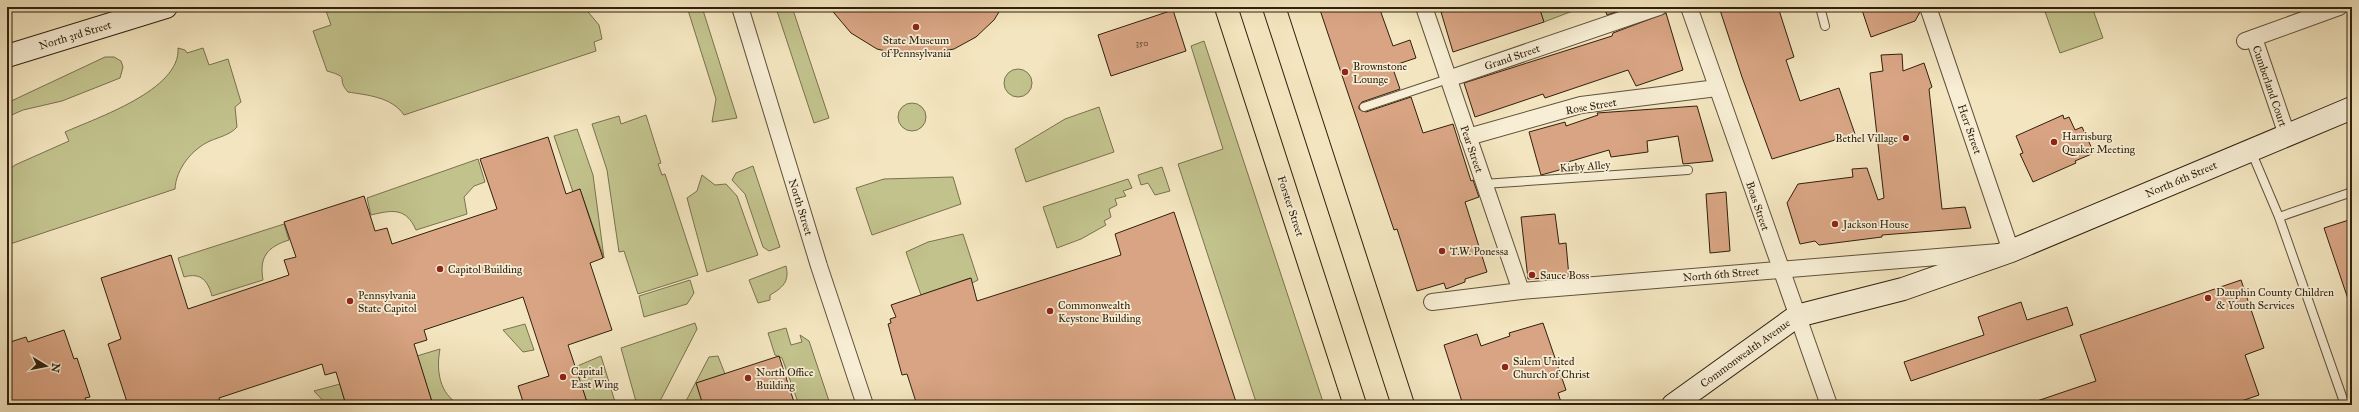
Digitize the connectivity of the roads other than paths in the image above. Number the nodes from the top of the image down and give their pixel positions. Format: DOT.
graph roads {
  1 [pos="166,7"];
  2 [pos="740,7"];
  3 [pos="1226,7"];
  4 [pos="1274,7"];
  5 [pos="1424,7"];
  6 [pos="1659,7"];
  7 [pos="1689,7"];
  8 [pos="1820,7"];
  9 [pos="1928,7"];
  10 [pos="2339,7"];
  11 [pos="1826,26"];
  12 [pos="7,56"];
  13 [pos="1448,79"];
  14 [pos="1717,88"];
  15 [pos="1364,107"];
  16 [pos="2352,108"];
  17 [pos="2287,135"];
  18 [pos="1468,137"];
  19 [pos="2251,150"];
  20 [pos="1688,170"];
  21 [pos="1484,184"];
  22 [pos="2352,192"];
  23 [pos="2279,217"];
  24 [pos="2011,250"];
  25 [pos="1780,269"];
  26 [pos="1521,291"];
  27 [pos="1432,302"];
  28 [pos="1797,316"];
  29 [pos="866,405"];
  30 [pos="1356,405"];
  31 [pos="1403,405"];
  32 [pos="1673,405"];
  33 [pos="1829,405"];
  34 [pos="2346,405"];
  1 -- 12 [label="main road, North 3rd Street"];
  2 -- 29 [label="street, North Street"];
  3 -- 30 [label="main road, Forster Street"];
  4 -- 31 [label="main road"];
  5 -- 13 [label="street, Pear Street"];
  6 -- 13 [label="street, Grand Street"];
  7 -- 14 [label="street, Boas Street"];
  8 -- 11 [label="lane"];
  9 -- 24 [label="street, Herr Street"];
  10 -- 17 [label="street, Cumberland Court"];
  13 -- 15 [label="lane, Grand Street"];
  13 -- 18 [label="street, Pear Street"];
  14 -- 18 [label="street, Rose Street"];
  14 -- 25 [label="street, Boas Street"];
  16 -- 17 [label="main road, North 6th Street"];
  17 -- 19 [label="main road, North 6th Street"];
  18 -- 21 [label="street, Pear Street"];
  19 -- 23 [label="lane"];
  19 -- 24 [label="main road, North 6th Street"];
  20 -- 21 [label="lane, Kirby Alley"];
  21 -- 26 [label="street, Pear Street"];
  22 -- 23 [label="lane"];
  23 -- 34 [label="lane"];
  24 -- 25 [label="street, North 6th Street"];
  24 -- 28 [label="main road, North 6th Street"];
  25 -- 26 [label="street, North 6th Street"];
  25 -- 28 [label="street, Boas Street"];
  26 -- 27 [label="street, North 6th Street"];
  28 -- 32 [label="main road, Commonwealth Avenue"];
  28 -- 33 [label="street, Boas Street"];
}
